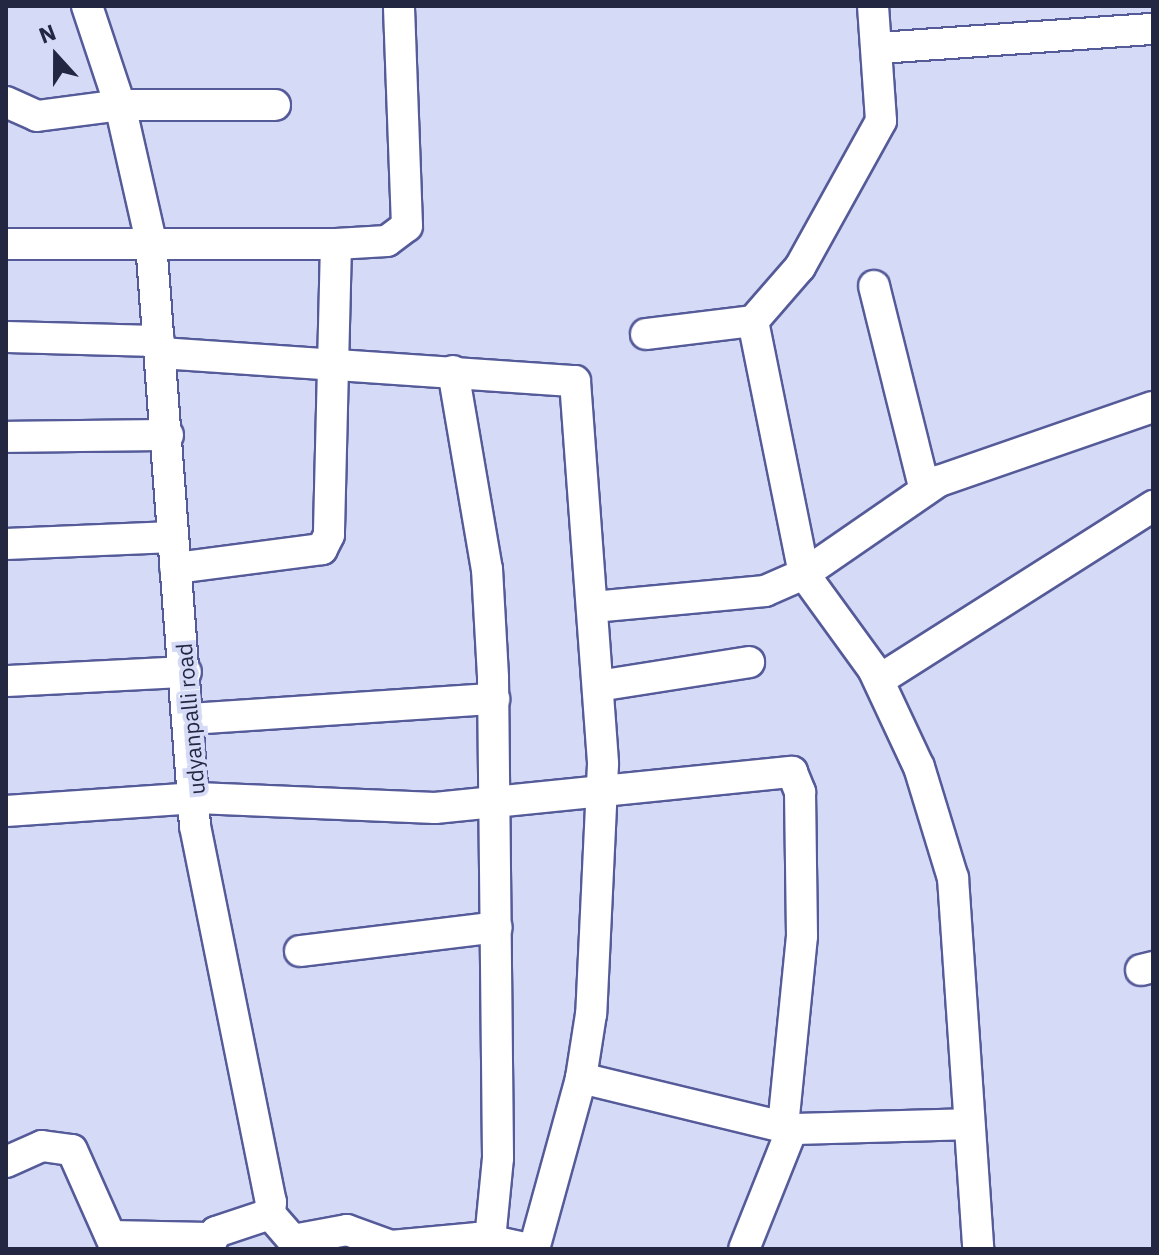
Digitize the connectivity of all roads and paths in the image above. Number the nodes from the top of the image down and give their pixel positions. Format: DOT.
graph roads {
  1 [pos="87,6"];
  2 [pos="399,6"];
  3 [pos="873,6"];
  4 [pos="1153,29"];
  5 [pos="879,48"];
  6 [pos="6,102"];
  7 [pos="120,105"];
  8 [pos="275,105"];
  9 [pos="151,242"];
  10 [pos="6,244"];
  11 [pos="336,244"];
  12 [pos="874,286"];
  13 [pos="753,321"];
  14 [pos="646,334"];
  15 [pos="6,337"];
  16 [pos="160,347"];
  17 [pos="329,362"];
  18 [pos="453,371"];
  19 [pos="1153,407"];
  20 [pos="168,435"];
  21 [pos="6,437"];
  22 [pos="925,490"];
  23 [pos="1153,506"];
  24 [pos="173,537"];
  25 [pos="6,544"];
  26 [pos="175,568"];
  27 [pos="804,574"];
  28 [pos="593,607"];
  29 [pos="749,662"];
  30 [pos="186,672"];
  31 [pos="879,680"];
  32 [pos="6,681"];
  33 [pos="598,686"];
  34 [pos="494,699"];
  35 [pos="190,719"];
  36 [pos="601,795"];
  37 [pos="197,798"];
  38 [pos="496,800"];
  39 [pos="6,811"];
  40 [pos="497,927"];
  41 [pos="300,951"];
  42 [pos="581,1078"];
  43 [pos="968,1124"];
  44 [pos="787,1128"];
  45 [pos="6,1162"];
  46 [pos="270,1214"];
  47 [pos="490,1239"];
  48 [pos="114,1242"];
  49 [pos="209,1244"];
  50 [pos="532,1249"];
  51 [pos="744,1249"];
  52 [pos="978,1249"];
  1 -- 7 [label="street, udyanpalli road"];
  2 -- 11 [label="street"];
  3 -- 5 [label="street"];
  4 -- 5 [label="street"];
  5 -- 13 [label="street"];
  6 -- 7 [label="street"];
  7 -- 8 [label="street"];
  7 -- 9 [label="street, udyanpalli road"];
  9 -- 10 [label="street"];
  9 -- 11 [label="street"];
  9 -- 16 [label="street, udyanpalli road"];
  11 -- 17 [label="street"];
  12 -- 22 [label="street"];
  13 -- 14 [label="street"];
  13 -- 27 [label="street"];
  15 -- 16 [label="street"];
  16 -- 17 [label="street"];
  16 -- 20 [label="street, udyanpalli road"];
  17 -- 18 [label="street"];
  17 -- 26 [label="street"];
  18 -- 28 [label="street"];
  18 -- 34 [label="street"];
  19 -- 22 [label="street"];
  20 -- 21 [label="street"];
  20 -- 24 [label="street, udyanpalli road"];
  22 -- 27 [label="street"];
  23 -- 31 [label="street"];
  24 -- 25 [label="street"];
  24 -- 26 [label="street, udyanpalli road"];
  26 -- 30 [label="street, udyanpalli road"];
  27 -- 28 [label="street"];
  27 -- 31 [label="street"];
  28 -- 33 [label="street"];
  29 -- 33 [label="street"];
  30 -- 32 [label="street"];
  30 -- 35 [label="street, udyanpalli road"];
  31 -- 43 [label="street"];
  33 -- 36 [label="street"];
  34 -- 35 [label="street"];
  34 -- 38 [label="street"];
  35 -- 37 [label="street, udyanpalli road"];
  36 -- 38 [label="street"];
  36 -- 42 [label="street"];
  36 -- 44 [label="street"];
  37 -- 38 [label="street"];
  37 -- 39 [label="street"];
  37 -- 46 [label="street, udyanpalli road"];
  38 -- 40 [label="street"];
  40 -- 41 [label="street"];
  40 -- 47 [label="street"];
  42 -- 44 [label="street"];
  42 -- 50 [label="street"];
  43 -- 44 [label="street"];
  43 -- 52 [label="street"];
  44 -- 51 [label="street"];
  45 -- 48 [label="street"];
  46 -- 47 [label="street"];
  46 -- 49 [label="street"];
  47 -- 50 [label="street"];
  48 -- 49 [label="street"];
}
